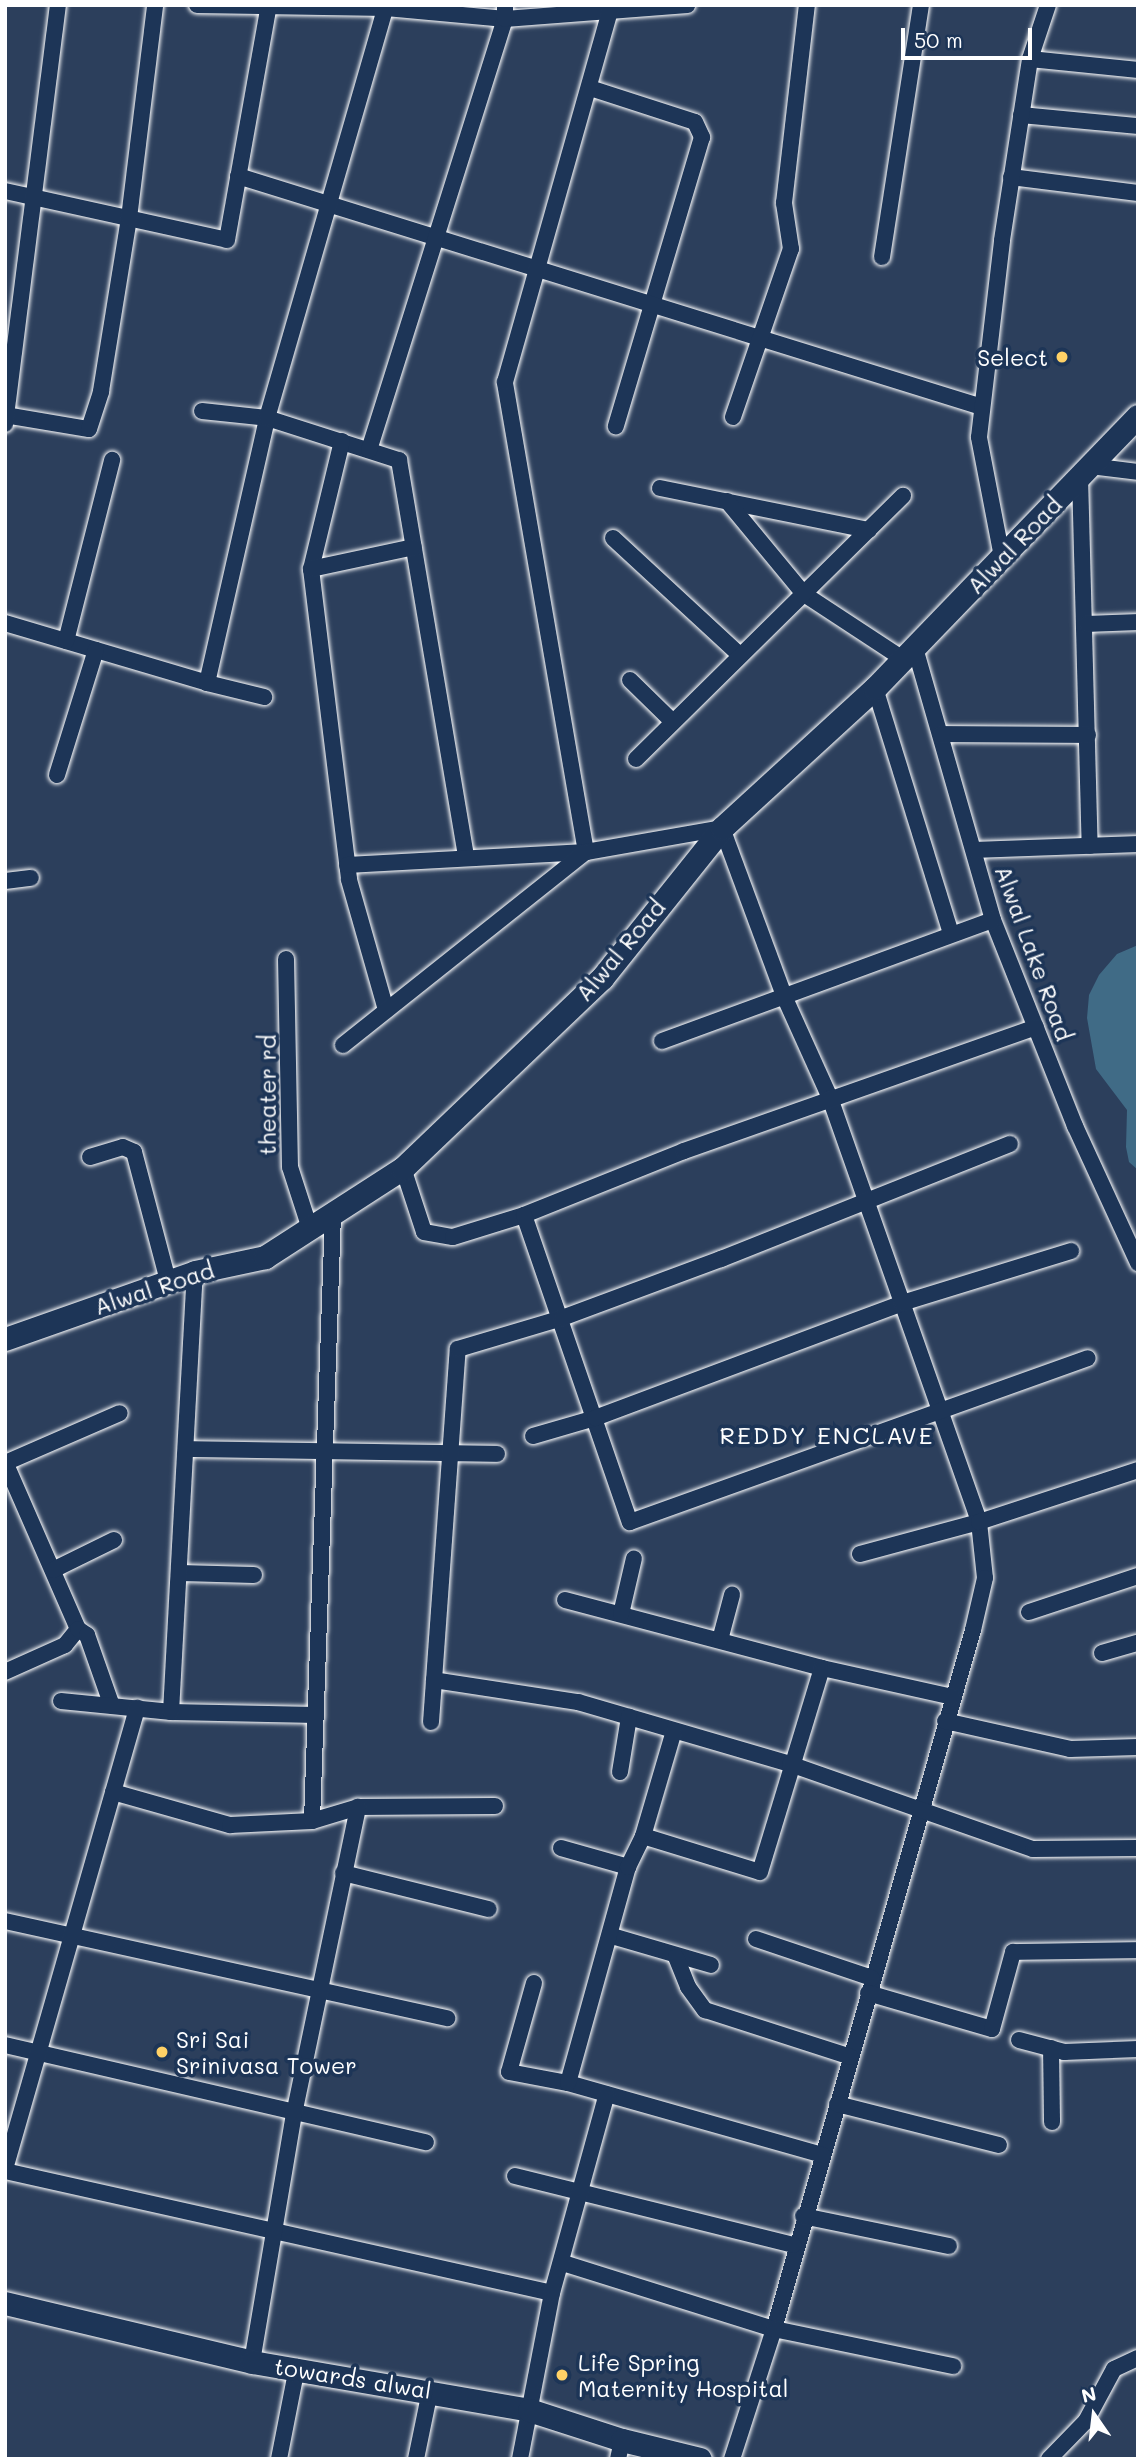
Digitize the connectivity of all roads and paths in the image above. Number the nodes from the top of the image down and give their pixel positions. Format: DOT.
graph roads {
  1 [pos="58,5"];
  2 [pos="155,5"];
  3 [pos="197,5"];
  4 [pos="687,5"];
  5 [pos="807,5"];
  6 [pos="921,5"];
  7 [pos="1048,5"];
  8 [pos="386,6"];
  9 [pos="269,7"];
  10 [pos="612,9"];
  11 [pos="505,12"];
  12 [pos="1030,59"];
  13 [pos="1138,70"];
  14 [pos="590,88"];
  15 [pos="1021,115"];
  16 [pos="1138,126"];
  17 [pos="238,176"];
  18 [pos="1011,177"];
  19 [pos="5,191"];
  20 [pos="1138,193"];
  21 [pos="34,197"];
  22 [pos="329,204"];
  23 [pos="129,218"];
  24 [pos="436,240"];
  25 [pos="882,257"];
  26 [pos="537,270"];
  27 [pos="650,305"];
  28 [pos="760,339"];
  29 [pos="982,407"];
  30 [pos="202,411"];
  31 [pos="1138,416"];
  32 [pos="733,417"];
  33 [pos="6,418"];
  34 [pos="267,418"];
  35 [pos="616,426"];
  36 [pos="342,441"];
  37 [pos="369,450"];
  38 [pos="112,460"];
  39 [pos="1085,471"];
  40 [pos="1138,472"];
  41 [pos="660,488"];
  42 [pos="903,496"];
  43 [pos="727,501"];
  44 [pos="869,530"];
  45 [pos="613,538"];
  46 [pos="414,547"];
  47 [pos="1002,557"];
  48 [pos="311,569"];
  49 [pos="804,594"];
  50 [pos="1138,622"];
  51 [pos="5,623"];
  52 [pos="1087,624"];
  53 [pos="66,641"];
  54 [pos="96,650"];
  55 [pos="909,654"];
  56 [pos="740,655"];
  57 [pos="630,680"];
  58 [pos="207,683"];
  59 [pos="876,688"];
  60 [pos="264,697"];
  61 [pos="673,722"];
  62 [pos="941,734"];
  63 [pos="1088,736"];
  64 [pos="636,759"];
  65 [pos="57,775"];
  66 [pos="722,828"];
  67 [pos="1138,844"];
  68 [pos="1090,846"];
  69 [pos="974,850"];
  70 [pos="586,852"];
  71 [pos="466,857"];
  72 [pos="347,865"];
  73 [pos="31,878"];
  74 [pos="5,881"];
  75 [pos="993,920"];
  76 [pos="951,934"];
  77 [pos="286,959"];
  78 [pos="784,996"];
  79 [pos="386,1010"];
  80 [pos="1036,1027"];
  81 [pos="662,1041"];
  82 [pos="343,1045"];
  83 [pos="830,1098"];
  84 [pos="1010,1144"];
  85 [pos="90,1157"];
  86 [pos="403,1168"];
  87 [pos="867,1203"];
  88 [pos="332,1214"];
  89 [pos="524,1215"];
  90 [pos="310,1229"];
  91 [pos="1071,1251"];
  92 [pos="1138,1263"];
  93 [pos="195,1272"];
  94 [pos="169,1281"];
  95 [pos="902,1303"];
  96 [pos="562,1318"];
  97 [pos="5,1339"];
  98 [pos="1088,1358"];
  99 [pos="939,1408"];
  100 [pos="120,1413"];
  101 [pos="596,1418"];
  102 [pos="533,1436"];
  103 [pos="187,1449"];
  104 [pos="326,1451"];
  105 [pos="448,1453"];
  106 [pos="497,1454"];
  107 [pos="5,1462"];
  108 [pos="1137,1473"];
  109 [pos="979,1522"];
  110 [pos="114,1540"];
  111 [pos="860,1554"];
  112 [pos="634,1558"];
  113 [pos="52,1570"];
  114 [pos="180,1573"];
  115 [pos="254,1575"];
  116 [pos="1138,1576"];
  117 [pos="732,1595"];
  118 [pos="565,1600"];
  119 [pos="1029,1612"];
  120 [pos="621,1614"];
  121 [pos="78,1629"];
  122 [pos="720,1640"];
  123 [pos="1138,1643"];
  124 [pos="1102,1654"];
  125 [pos="822,1668"];
  126 [pos="5,1672"];
  127 [pos="434,1680"];
  128 [pos="953,1697"];
  129 [pos="61,1701"];
  130 [pos="112,1706"];
  131 [pos="138,1708"];
  132 [pos="171,1712"];
  133 [pos="316,1715"];
  134 [pos="629,1717"];
  135 [pos="945,1721"];
  136 [pos="431,1722"];
  137 [pos="674,1731"];
  138 [pos="1138,1747"];
  139 [pos="790,1764"];
  140 [pos="620,1772"];
  141 [pos="113,1792"];
  142 [pos="495,1806"];
  143 [pos="358,1807"];
  144 [pos="918,1812"];
  145 [pos="312,1821"];
  146 [pos="643,1836"];
  147 [pos="561,1848"];
  148 [pos="1138,1848"];
  149 [pos="628,1867"];
  150 [pos="343,1873"];
  151 [pos="489,1909"];
  152 [pos="5,1921"];
  153 [pos="612,1936"];
  154 [pos="74,1938"];
  155 [pos="756,1939"];
  156 [pos="1138,1950"];
  157 [pos="676,1957"];
  158 [pos="711,1965"];
  159 [pos="534,1983"];
  160 [pos="870,1986"];
  161 [pos="318,1990"];
  162 [pos="448,2018"];
  163 [pos="1019,2040"];
  164 [pos="5,2045"];
  165 [pos="1051,2048"];
  166 [pos="1138,2049"];
  167 [pos="38,2052"];
  168 [pos="851,2057"];
  169 [pos="568,2082"];
  170 [pos="607,2094"];
  171 [pos="837,2104"];
  172 [pos="294,2114"];
  173 [pos="1052,2122"];
  174 [pos="426,2142"];
  175 [pos="999,2145"];
  176 [pos="822,2155"];
  177 [pos="5,2170"];
  178 [pos="515,2176"];
  179 [pos="582,2191"];
  180 [pos="803,2216"];
  181 [pos="274,2232"];
  182 [pos="794,2245"];
  183 [pos="949,2246"];
  184 [pos="563,2263"];
  185 [pos="552,2293"];
  186 [pos="5,2303"];
  187 [pos="774,2329"];
  188 [pos="1138,2358"];
  189 [pos="253,2362"];
  190 [pos="953,2366"];
  191 [pos="297,2367"];
  192 [pos="430,2390"];
  193 [pos="529,2410"];
  194 [pos="620,2449"];
  195 [pos="279,2459"];
  196 [pos="416,2459"];
  197 [pos="520,2459"];
  198 [pos="700,2459"];
  199 [pos="732,2459"];
  200 [pos="1049,2459"];
  1 -- 21 [label="street"];
  2 -- 23 [label="street"];
  3 -- 9 [label="street"];
  4 -- 10 [label="street"];
  5 -- 28 [label="street"];
  6 -- 25 [label="street"];
  7 -- 12 [label="street"];
  8 -- 9 [label="street"];
  8 -- 11 [label="street"];
  8 -- 22 [label="street"];
  9 -- 17 [label="street"];
  10 -- 11 [label="street"];
  10 -- 14 [label="street"];
  11 -- 24 [label="street"];
  12 -- 13 [label="street"];
  12 -- 15 [label="street"];
  14 -- 26 [label="street"];
  14 -- 27 [label="street"];
  15 -- 16 [label="street"];
  15 -- 18 [label="street"];
  17 -- 22 [label="street"];
  17 -- 23 [label="street"];
  18 -- 20 [label="street"];
  18 -- 29 [label="street"];
  19 -- 21 [label="street"];
  21 -- 23 [label="street"];
  21 -- 33 [label="street"];
  22 -- 24 [label="street"];
  22 -- 34 [label="street"];
  23 -- 33 [label="street"];
  24 -- 26 [label="street"];
  24 -- 37 [label="street"];
  26 -- 27 [label="street"];
  26 -- 70 [label="street"];
  27 -- 28 [label="street"];
  27 -- 35 [label="street"];
  28 -- 29 [label="street"];
  28 -- 32 [label="street"];
  29 -- 47 [label="street"];
  30 -- 34 [label="street"];
  31 -- 39 [label="main road, Alwal Road"];
  34 -- 36 [label="street"];
  34 -- 58 [label="street"];
  36 -- 37 [label="street"];
  36 -- 48 [label="street"];
  37 -- 46 [label="street"];
  38 -- 53 [label="street"];
  39 -- 40 [label="street"];
  39 -- 47 [label="main road, Alwal Road"];
  39 -- 52 [label="street"];
  41 -- 43 [label="street"];
  42 -- 44 [label="street"];
  43 -- 44 [label="street"];
  43 -- 49 [label="street"];
  44 -- 49 [label="street"];
  45 -- 56 [label="street"];
  46 -- 48 [label="street"];
  46 -- 71 [label="street"];
  47 -- 55 [label="main road, Alwal Road"];
  48 -- 72 [label="street"];
  49 -- 55 [label="street"];
  49 -- 56 [label="street"];
  50 -- 52 [label="street"];
  51 -- 53 [label="street"];
  52 -- 63 [label="street"];
  53 -- 54 [label="street"];
  54 -- 58 [label="street"];
  54 -- 65 [label="street"];
  55 -- 59 [label="main road, Alwal Road"];
  55 -- 62 [label="street, Alwal Lake Road"];
  56 -- 61 [label="street"];
  57 -- 61 [label="street"];
  58 -- 60 [label="street"];
  59 -- 66 [label="main road, Alwal Road"];
  59 -- 76 [label="street"];
  61 -- 64 [label="street"];
  62 -- 63 [label="street"];
  62 -- 69 [label="street, Alwal Lake Road"];
  63 -- 68 [label="street"];
  66 -- 70 [label="street"];
  66 -- 78 [label="street"];
  66 -- 86 [label="main road, Alwal Road"];
  67 -- 68 [label="street"];
  68 -- 69 [label="street"];
  69 -- 75 [label="street, Alwal Lake Road"];
  70 -- 71 [label="street"];
  70 -- 79 [label="street"];
  71 -- 72 [label="street"];
  72 -- 79 [label="street"];
  73 -- 74 [label="street"];
  75 -- 76 [label="street"];
  75 -- 80 [label="street, Alwal Lake Road"];
  76 -- 78 [label="street"];
  77 -- 90 [label="street, theater rd"];
  78 -- 81 [label="street"];
  78 -- 83 [label="street"];
  79 -- 82 [label="street"];
  80 -- 83 [label="street"];
  80 -- 92 [label="street, Alwal Lake Road"];
  83 -- 87 [label="street"];
  83 -- 89 [label="street"];
  84 -- 87 [label="street"];
  85 -- 94 [label="street"];
  86 -- 88 [label="main road, Alwal Road"];
  86 -- 89 [label="street"];
  87 -- 95 [label="street"];
  87 -- 96 [label="street"];
  88 -- 90 [label="main road, Alwal Road"];
  88 -- 104 [label="street"];
  89 -- 96 [label="street"];
  90 -- 93 [label="main road, Alwal Road"];
  91 -- 95 [label="street"];
  93 -- 94 [label="main road, Alwal Road"];
  93 -- 103 [label="street"];
  94 -- 97 [label="main road, Alwal Road"];
  95 -- 99 [label="street"];
  95 -- 101 [label="street"];
  96 -- 101 [label="street"];
  96 -- 105 [label="street"];
  98 -- 99 [label="street"];
  99 -- 101 [label="street"];
  99 -- 109 [label="street"];
  100 -- 107 [label="street"];
  101 -- 102 [label="street"];
  103 -- 104 [label="street"];
  103 -- 114 [label="street"];
  104 -- 105 [label="street"];
  104 -- 133 [label="street"];
  105 -- 106 [label="street"];
  105 -- 127 [label="street"];
  107 -- 113 [label="street"];
  108 -- 109 [label="street"];
  109 -- 111 [label="street"];
  109 -- 128 [label="street"];
  110 -- 113 [label="street"];
  112 -- 120 [label="street"];
  113 -- 121 [label="street"];
  114 -- 115 [label="street"];
  114 -- 132 [label="street"];
  116 -- 119 [label="street"];
  117 -- 122 [label="street"];
  118 -- 120 [label="street"];
  120 -- 122 [label="street"];
  121 -- 126 [label="street"];
  121 -- 130 [label="street"];
  122 -- 125 [label="street"];
  123 -- 124 [label="street"];
  125 -- 128 [label="street"];
  125 -- 139 [label="street"];
  127 -- 134 [label="street"];
  127 -- 136 [label="street"];
  128 -- 135 [label="street"];
  129 -- 130 [label="street"];
  130 -- 131 [label="street"];
  131 -- 132 [label="street"];
  131 -- 141 [label="street"];
  132 -- 133 [label="street"];
  133 -- 145 [label="street"];
  134 -- 137 [label="street"];
  134 -- 140 [label="street"];
  135 -- 138 [label="street"];
  135 -- 144 [label="street"];
  137 -- 139 [label="street"];
  137 -- 146 [label="street"];
  139 -- 144 [label="street"];
  139 -- 146 [label="street"];
  141 -- 145 [label="street"];
  141 -- 154 [label="street"];
  142 -- 143 [label="street"];
  143 -- 145 [label="street"];
  143 -- 150 [label="street"];
  144 -- 148 [label="street"];
  144 -- 160 [label="street"];
  146 -- 149 [label="street"];
  147 -- 149 [label="street"];
  149 -- 153 [label="street"];
  150 -- 151 [label="street"];
  150 -- 161 [label="street"];
  152 -- 154 [label="street"];
  153 -- 157 [label="street"];
  153 -- 169 [label="street"];
  154 -- 161 [label="street"];
  154 -- 167 [label="street"];
  155 -- 160 [label="street"];
  156 -- 160 [label="street"];
  157 -- 158 [label="street"];
  157 -- 168 [label="street"];
  159 -- 169 [label="street"];
  160 -- 168 [label="street"];
  161 -- 162 [label="street"];
  161 -- 172 [label="street"];
  163 -- 165 [label="street"];
  164 -- 167 [label="street"];
  165 -- 166 [label="street"];
  165 -- 173 [label="street"];
  167 -- 172 [label="street"];
  167 -- 177 [label="street"];
  168 -- 171 [label="street"];
  169 -- 170 [label="street"];
  170 -- 176 [label="street"];
  170 -- 179 [label="street"];
  171 -- 175 [label="street"];
  171 -- 176 [label="street"];
  172 -- 174 [label="street"];
  172 -- 181 [label="street"];
  176 -- 180 [label="street"];
  177 -- 181 [label="street"];
  178 -- 179 [label="street"];
  179 -- 182 [label="street"];
  179 -- 184 [label="street"];
  180 -- 182 [label="street"];
  180 -- 183 [label="street"];
  181 -- 185 [label="street"];
  181 -- 189 [label="street"];
  182 -- 187 [label="street"];
  184 -- 185 [label="street"];
  184 -- 187 [label="street"];
  185 -- 193 [label="street"];
  186 -- 189 [label="main road, towards alwal"];
  187 -- 190 [label="street"];
  187 -- 199 [label="street"];
  188 -- 200 [label="street"];
  189 -- 191 [label="main road, towards alwal"];
  191 -- 192 [label="main road, towards alwal"];
  191 -- 195 [label="street"];
  192 -- 193 [label="main road, towards alwal"];
  192 -- 196 [label="street"];
  193 -- 194 [label="main road, towards alwal"];
  193 -- 197 [label="street"];
  194 -- 198 [label="main road, towards alwal"];
}
